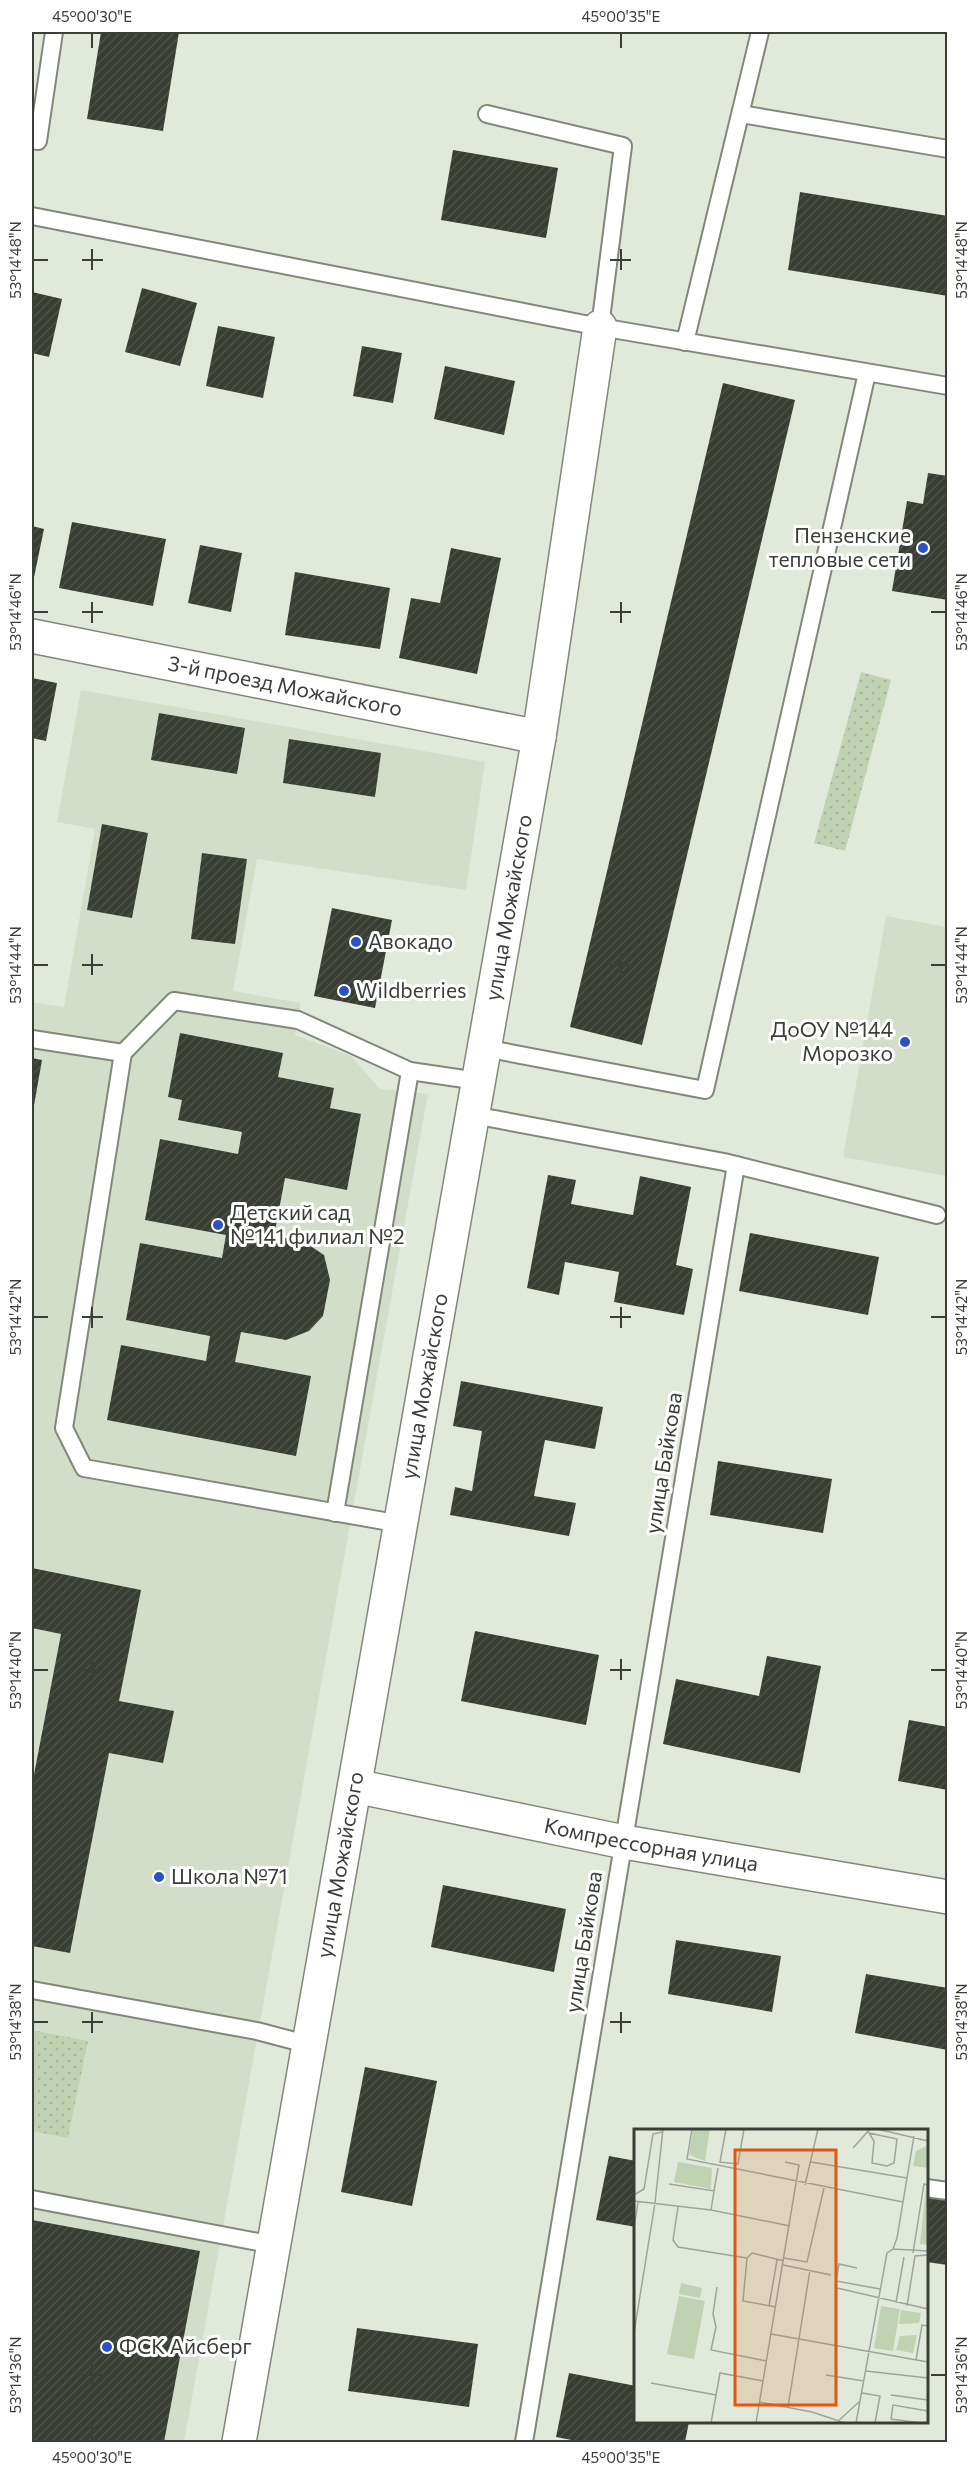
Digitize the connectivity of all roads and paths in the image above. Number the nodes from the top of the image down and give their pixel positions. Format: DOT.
graph roads {
  1 [pos="54,32"];
  2 [pos="760,32"];
  3 [pos="487,114"];
  4 [pos="741,114"];
  5 [pos="32,140"];
  6 [pos="948,149"];
  7 [pos="32,216"];
  8 [pos="600,327"];
  9 [pos="685,342"];
  10 [pos="867,372"];
  11 [pos="948,386"];
  12 [pos="32,636"];
  13 [pos="539,737"];
  14 [pos="32,1039"];
  15 [pos="484,1048"];
  16 [pos="123,1053"];
  17 [pos="410,1071"];
  18 [pos="478,1081"];
  19 [pos="473,1115"];
  20 [pos="736,1165"];
  21 [pos="937,1215"];
  22 [pos="335,1514"];
  23 [pos="401,1524"];
  24 [pos="355,1786"];
  25 [pos="624,1842"];
  26 [pos="948,1897"];
  27 [pos="32,1990"];
  28 [pos="310,2044"];
  29 [pos="928,2188"];
  30 [pos="948,2191"];
  31 [pos="32,2199"];
  32 [pos="274,2245"];
  33 [pos="239,2442"];
  34 [pos="524,2442"];
  1 -- 5 [label="lane"];
  2 -- 4 [label="lane"];
  3 -- 8 [label="lane"];
  4 -- 6 [label="lane"];
  4 -- 9 [label="lane"];
  7 -- 8 [label="lane"];
  8 -- 9 [label="lane"];
  8 -- 13 [label="street, улица Можайского"];
  9 -- 10 [label="lane"];
  10 -- 11 [label="lane"];
  10 -- 15 [label="lane"];
  12 -- 13 [label="street, 3-й проезд Можайского"];
  13 -- 15 [label="street, улица Можайского"];
  14 -- 16 [label="lane"];
  15 -- 18 [label="street, улица Можайского"];
  16 -- 17 [label="lane"];
  16 -- 22 [label="lane"];
  17 -- 18 [label="lane"];
  17 -- 22 [label="lane"];
  18 -- 19 [label="street, улица Можайского"];
  19 -- 20 [label="lane"];
  19 -- 23 [label="street, улица Можайского"];
  20 -- 21 [label="lane"];
  20 -- 25 [label="lane, улица Байкова"];
  22 -- 23 [label="lane"];
  23 -- 24 [label="street, улица Можайского"];
  24 -- 25 [label="street, Компрессорная улица"];
  24 -- 28 [label="street, улица Можайского"];
  25 -- 26 [label="street, Компрессорная улица"];
  25 -- 34 [label="lane, улица Байкова"];
  27 -- 28 [label="lane"];
  28 -- 32 [label="street, улица Можайского"];
  29 -- 30 [label="lane"];
  31 -- 32 [label="lane"];
  32 -- 33 [label="street, улица Можайского"];
}
